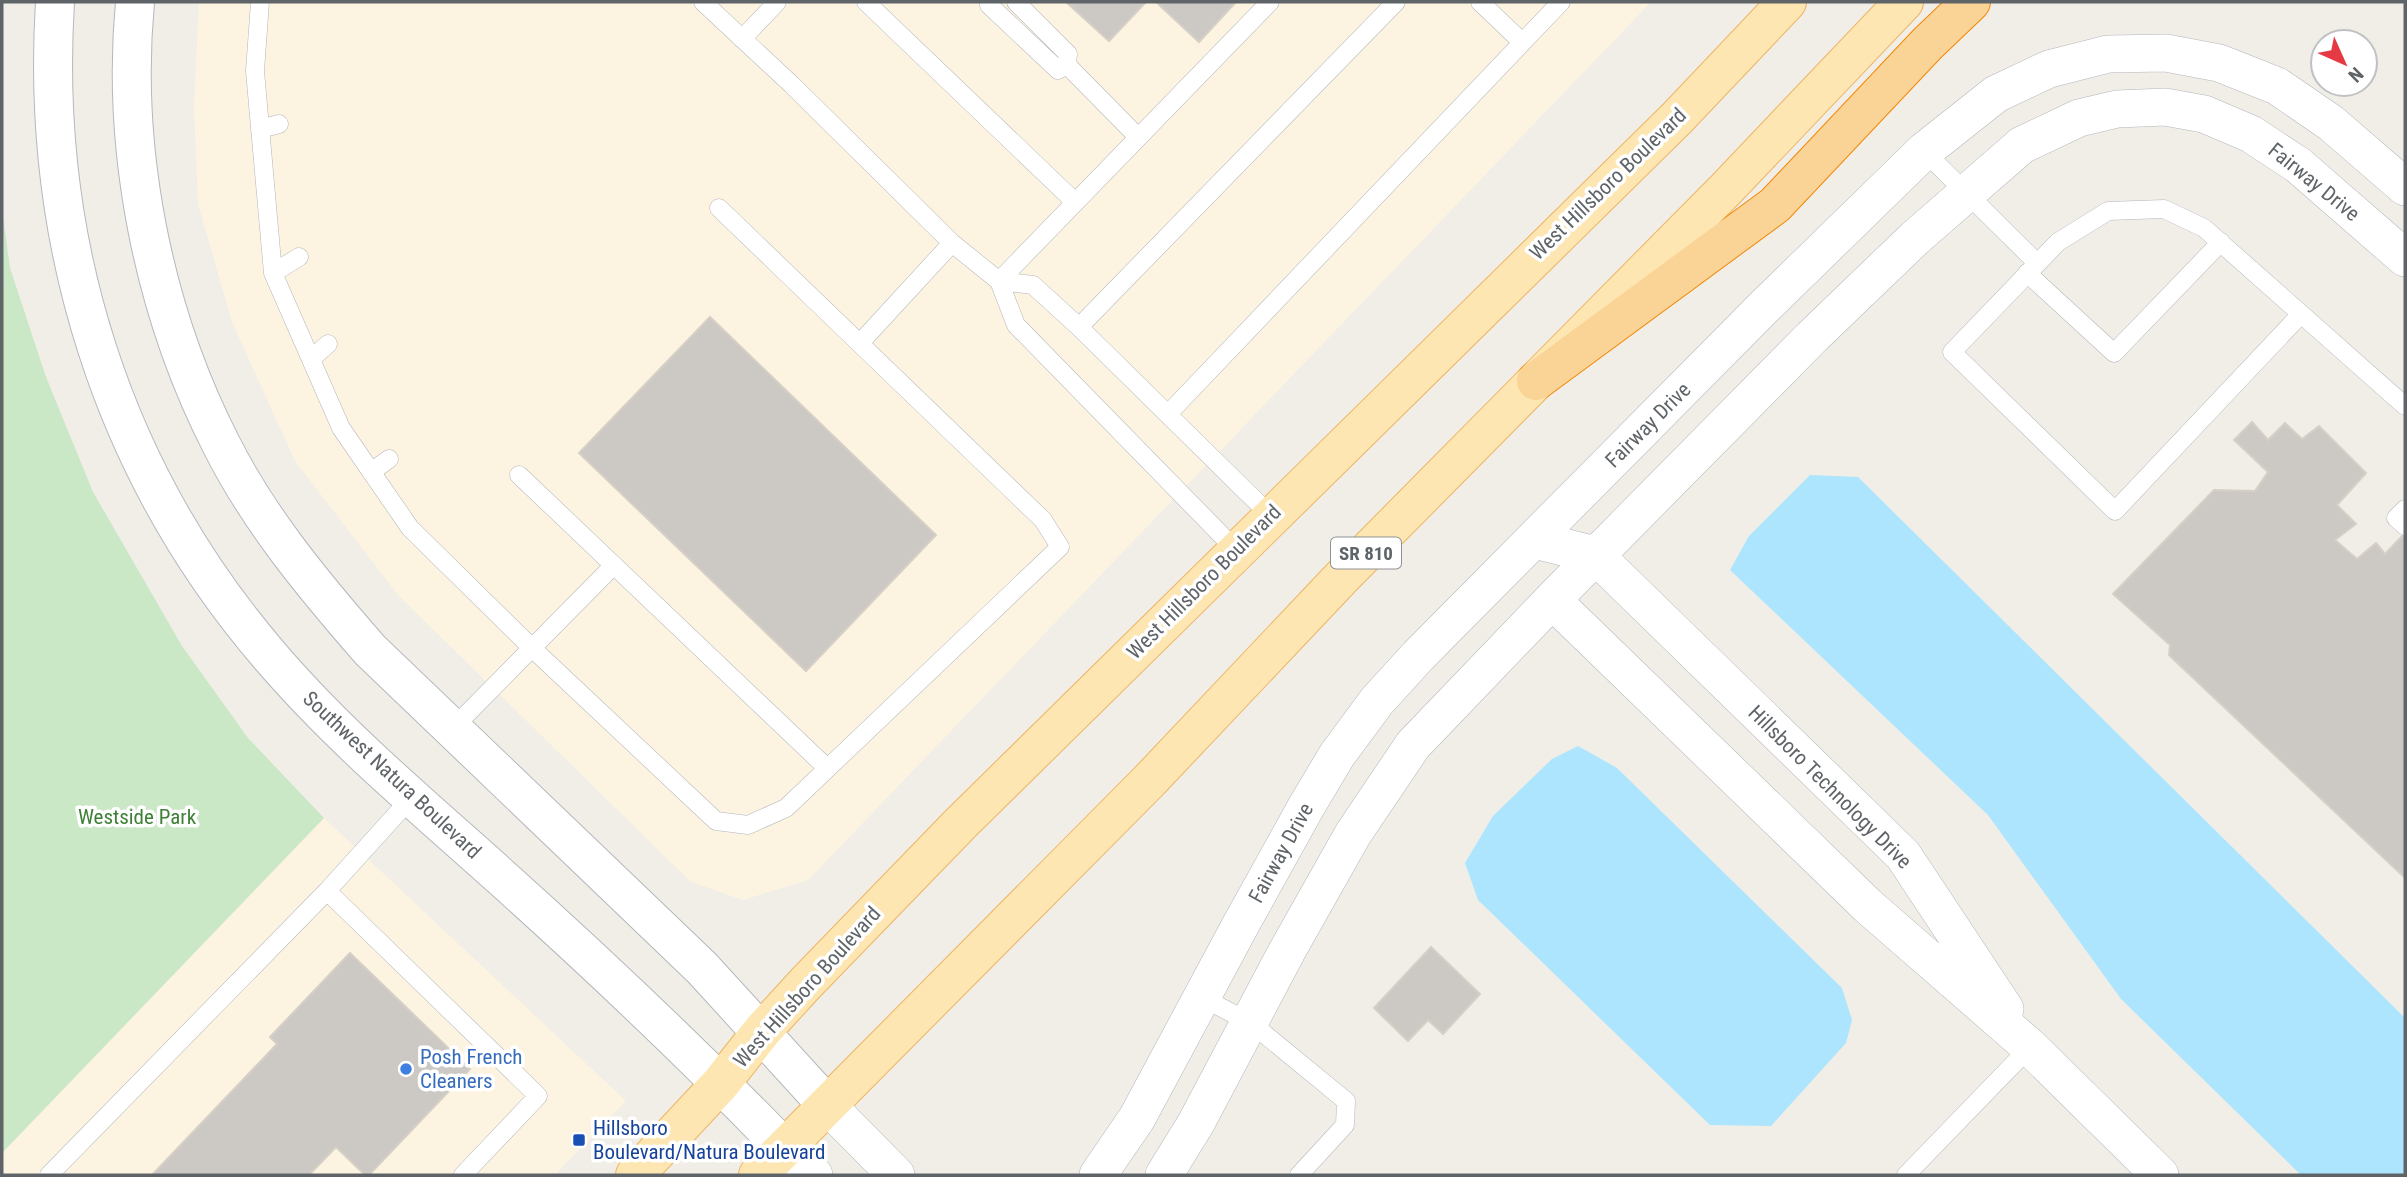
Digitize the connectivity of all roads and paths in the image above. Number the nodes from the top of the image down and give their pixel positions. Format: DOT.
graph roads {
  1 [pos="55,2"];
  2 [pos="135,2"];
  3 [pos="260,2"];
  4 [pos="703,2"];
  5 [pos="777,2"];
  6 [pos="866,2"];
  7 [pos="990,2"];
  8 [pos="1016,2"];
  9 [pos="1270,2"];
  10 [pos="1396,2"];
  11 [pos="1480,2"];
  12 [pos="1561,2"];
  13 [pos="1787,2"];
  14 [pos="1904,2"];
  15 [pos="1971,2"];
  16 [pos="742,39"];
  17 [pos="1522,42"];
  18 [pos="1067,65"];
  19 [pos="279,124"];
  20 [pos="260,129"];
  21 [pos="1138,137"];
  22 [pos="1924,151"];
  23 [pos="2405,187"];
  24 [pos="1966,192"];
  25 [pos="1075,202"];
  26 [pos="719,208"];
  27 [pos="2221,242"];
  28 [pos="952,243"];
  29 [pos="299,257"];
  30 [pos="2405,258"];
  31 [pos="2032,268"];
  32 [pos="273,273"];
  33 [pos="999,281"];
  34 [pos="2301,314"];
  35 [pos="1079,327"];
  36 [pos="860,343"];
  37 [pos="328,344"];
  38 [pos="311,359"];
  39 [pos="1536,381"];
  40 [pos="2405,406"];
  41 [pos="1168,414"];
  42 [pos="389,459"];
  43 [pos="371,472"];
  44 [pos="519,475"];
  45 [pos="2405,509"];
  46 [pos="1271,516"];
  47 [pos="2405,526"];
  48 [pos="1535,540"];
  49 [pos="1236,550"];
  50 [pos="1595,555"];
  51 [pos="614,565"];
  52 [pos="1552,600"];
  53 [pos="533,649"];
  54 [pos="452,729"];
  55 [pos="827,768"];
  56 [pos="412,797"];
  57 [pos="327,891"];
  58 [pos="1203,998"];
  59 [pos="1251,1023"];
  60 [pos="762,1031"];
  61 [pos="2030,1047"];
  62 [pos="721,1083"];
  63 [pos="827,1105"];
  64 [pos="784,1148"];
  65 [pos="49,1175"];
  66 [pos="463,1175"];
  67 [pos="635,1175"];
  68 [pos="758,1175"];
  69 [pos="814,1175"];
  70 [pos="896,1175"];
  71 [pos="1098,1175"];
  72 [pos="1164,1175"];
  73 [pos="1299,1175"];
  74 [pos="1906,1175"];
  75 [pos="2161,1175"];
  1 -- 56 [label="street, Southwest Natura Boulevard"];
  2 -- 54 [label="street"];
  3 -- 20 [label="lane"];
  4 -- 16 [label="lane"];
  5 -- 16 [label="lane"];
  6 -- 25 [label="lane"];
  7 -- 18 [label="lane"];
  8 -- 18 [label="lane"];
  9 -- 21 [label="lane"];
  10 -- 35 [label="lane"];
  11 -- 17 [label="lane"];
  12 -- 17 [label="lane"];
  13 -- 46 [label="main road, West Hillsboro Boulevard"];
  14 -- 39 [label="main road, SR 810"];
  15 -- 39 [label="highway"];
  16 -- 28 [label="lane"];
  17 -- 41 [label="lane"];
  18 -- 21 [label="lane"];
  19 -- 20 [label="lane"];
  20 -- 32 [label="lane"];
  21 -- 25 [label="lane"];
  22 -- 23 [label="street, Fairway Drive"];
  22 -- 24 [label="lane"];
  22 -- 48 [label="street, Fairway Drive"];
  24 -- 30 [label="street, Fairway Drive"];
  24 -- 31 [label="lane"];
  24 -- 50 [label="street, Fairway Drive"];
  25 -- 33 [label="lane"];
  26 -- 36 [label="lane"];
  27 -- 31 [label="lane"];
  27 -- 31 [label="lane"];
  27 -- 34 [label="lane"];
  28 -- 33 [label="lane"];
  28 -- 36 [label="lane"];
  29 -- 32 [label="lane"];
  31 -- 34 [label="lane"];
  32 -- 38 [label="lane"];
  33 -- 35 [label="lane"];
  33 -- 49 [label="lane"];
  34 -- 40 [label="lane"];
  35 -- 41 [label="lane"];
  36 -- 55 [label="lane"];
  37 -- 38 [label="lane"];
  38 -- 43 [label="lane"];
  39 -- 63 [label="main road, SR 810"];
  41 -- 46 [label="lane"];
  42 -- 43 [label="lane"];
  43 -- 53 [label="lane"];
  44 -- 51 [label="lane"];
  45 -- 47 [label="lane"];
  46 -- 49 [label="main road, West Hillsboro Boulevard"];
  48 -- 50 [label="street"];
  48 -- 52 [label="street"];
  48 -- 58 [label="street, Fairway Drive"];
  49 -- 60 [label="main road, West Hillsboro Boulevard"];
  50 -- 52 [label="street, Fairway Drive"];
  50 -- 61 [label="street, Hillsboro Technology Drive"];
  51 -- 53 [label="lane"];
  51 -- 55 [label="lane"];
  52 -- 59 [label="street, Fairway Drive"];
  52 -- 61 [label="street, Hillsboro Technology Drive"];
  53 -- 54 [label="lane"];
  53 -- 55 [label="lane"];
  54 -- 60 [label="street"];
  56 -- 57 [label="lane"];
  56 -- 62 [label="street, Southwest Natura Boulevard"];
  57 -- 65 [label="lane"];
  57 -- 66 [label="lane"];
  58 -- 59 [label="lane"];
  58 -- 71 [label="street, Fairway Drive"];
  59 -- 72 [label="street, Fairway Drive"];
  59 -- 73 [label="lane"];
  60 -- 62 [label="main road, West Hillsboro Boulevard"];
  60 -- 63 [label="street"];
  61 -- 74 [label="lane"];
  61 -- 75 [label="street, Hillsboro Technology Drive"];
  62 -- 64 [label="street, Southwest Natura Boulevard"];
  62 -- 67 [label="main road, West Hillsboro Boulevard"];
  63 -- 64 [label="main road, SR 810"];
  63 -- 70 [label="street"];
  64 -- 68 [label="main road, SR 810"];
  64 -- 69 [label="street"];
}
